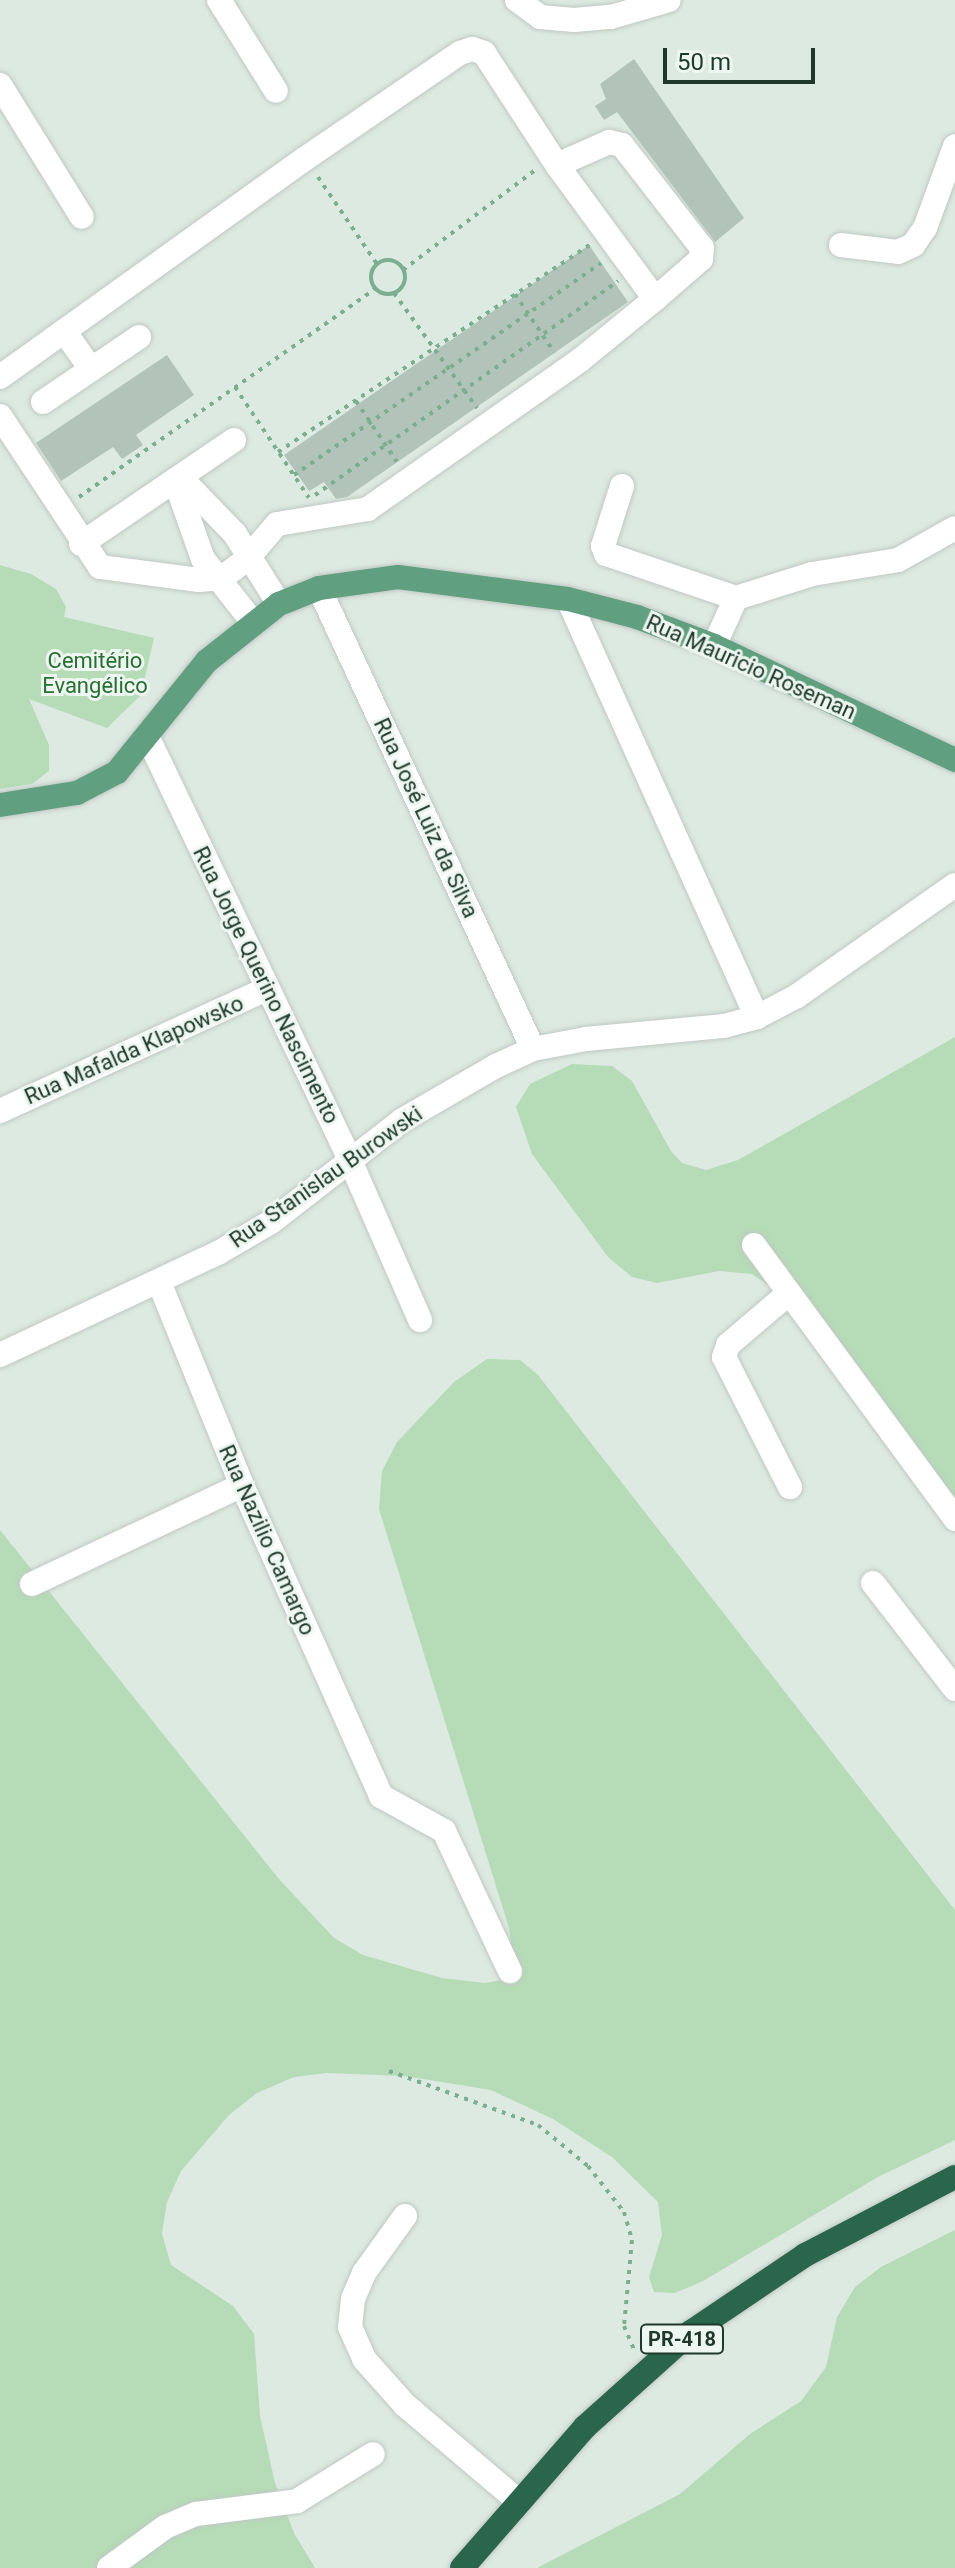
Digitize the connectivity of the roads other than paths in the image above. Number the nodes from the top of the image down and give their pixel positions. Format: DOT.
graph roads {
  1 [pos="219,0"];
  2 [pos="517,0"];
  3 [pos="669,0"];
  4 [pos="0,85"];
  5 [pos="276,91"];
  6 [pos="955,146"];
  7 [pos="554,161"];
  8 [pos="82,217"];
  9 [pos="841,245"];
  10 [pos="655,299"];
  11 [pos="64,331"];
  12 [pos="139,337"];
  13 [pos="91,369"];
  14 [pos="0,377"];
  15 [pos="43,402"];
  16 [pos="0,416"];
  17 [pos="234,440"];
  18 [pos="177,479"];
  19 [pos="622,486"];
  20 [pos="224,520"];
  21 [pos="955,528"];
  22 [pos="193,540"];
  23 [pos="81,544"];
  24 [pos="247,559"];
  25 [pos="222,578"];
  26 [pos="319,588"];
  27 [pos="736,598"];
  28 [pos="568,599"];
  29 [pos="279,604"];
  30 [pos="252,621"];
  31 [pos="714,646"];
  32 [pos="148,738"];
  33 [pos="955,760"];
  34 [pos="0,805"];
  35 [pos="955,885"];
  36 [pos="267,989"];
  37 [pos="757,1017"];
  38 [pos="533,1049"];
  39 [pos="0,1111"];
  40 [pos="349,1158"];
  41 [pos="754,1245"];
  42 [pos="159,1282"];
  43 [pos="789,1293"];
  44 [pos="420,1320"];
  45 [pos="0,1355"];
  46 [pos="242,1485"];
  47 [pos="790,1487"];
  48 [pos="955,1519"];
  49 [pos="873,1583"];
  50 [pos="32,1584"];
  51 [pos="955,1689"];
  52 [pos="510,1971"];
  53 [pos="955,2177"];
  54 [pos="405,2216"];
  55 [pos="373,2454"];
  56 [pos="518,2501"];
  57 [pos="109,2568"];
  58 [pos="462,2568"];
  1 -- 5 [label="street"];
  2 -- 3 [label="street"];
  4 -- 8 [label="street"];
  6 -- 9 [label="street"];
  7 -- 10 [label="street"];
  7 -- 10 [label="street"];
  7 -- 11 [label="street"];
  10 -- 24 [label="street"];
  11 -- 13 [label="street"];
  11 -- 14 [label="street"];
  12 -- 13 [label="street"];
  13 -- 15 [label="street"];
  16 -- 23 [label="street"];
  17 -- 18 [label="street"];
  18 -- 20 [label="street"];
  18 -- 22 [label="street"];
  18 -- 23 [label="street"];
  19 -- 27 [label="street"];
  20 -- 22 [label="street"];
  20 -- 24 [label="street"];
  21 -- 27 [label="street"];
  22 -- 25 [label="street"];
  23 -- 25 [label="street"];
  24 -- 25 [label="street"];
  24 -- 29 [label="street"];
  25 -- 30 [label="street"];
  26 -- 28 [label="main road, Rua Mauricio Roseman"];
  26 -- 29 [label="main road, Rua Mauricio Roseman"];
  26 -- 38 [label="street, Rua José Luiz da Silva"];
  27 -- 31 [label="street"];
  28 -- 31 [label="main road, Rua Mauricio Roseman"];
  28 -- 37 [label="street"];
  29 -- 30 [label="main road, Rua Mauricio Roseman"];
  30 -- 32 [label="main road, Rua Mauricio Roseman"];
  31 -- 33 [label="main road, Rua Mauricio Roseman"];
  32 -- 34 [label="main road, Rua Mauricio Roseman"];
  32 -- 36 [label="street, Rua Jorge Querino Nascimento"];
  35 -- 37 [label="street, Rua Stanislau Burowski"];
  36 -- 39 [label="street, Rua Mafalda Klapowsko"];
  36 -- 40 [label="street, Rua Jorge Querino Nascimento"];
  37 -- 38 [label="street, Rua Stanislau Burowski"];
  38 -- 40 [label="street, Rua Stanislau Burowski"];
  40 -- 42 [label="street, Rua Stanislau Burowski"];
  40 -- 44 [label="street, Rua Jorge Querino Nascimento"];
  41 -- 43 [label="street"];
  42 -- 45 [label="street, Rua Stanislau Burowski"];
  42 -- 46 [label="street, Rua Nazilio Camargo"];
  43 -- 47 [label="street"];
  43 -- 48 [label="street"];
  46 -- 50 [label="street"];
  46 -- 52 [label="street, Rua Nazilio Camargo"];
  49 -- 51 [label="street"];
  53 -- 56 [label="highway, PR-418"];
  54 -- 56 [label="street"];
  55 -- 57 [label="street"];
  56 -- 58 [label="highway, PR-418"];
}
